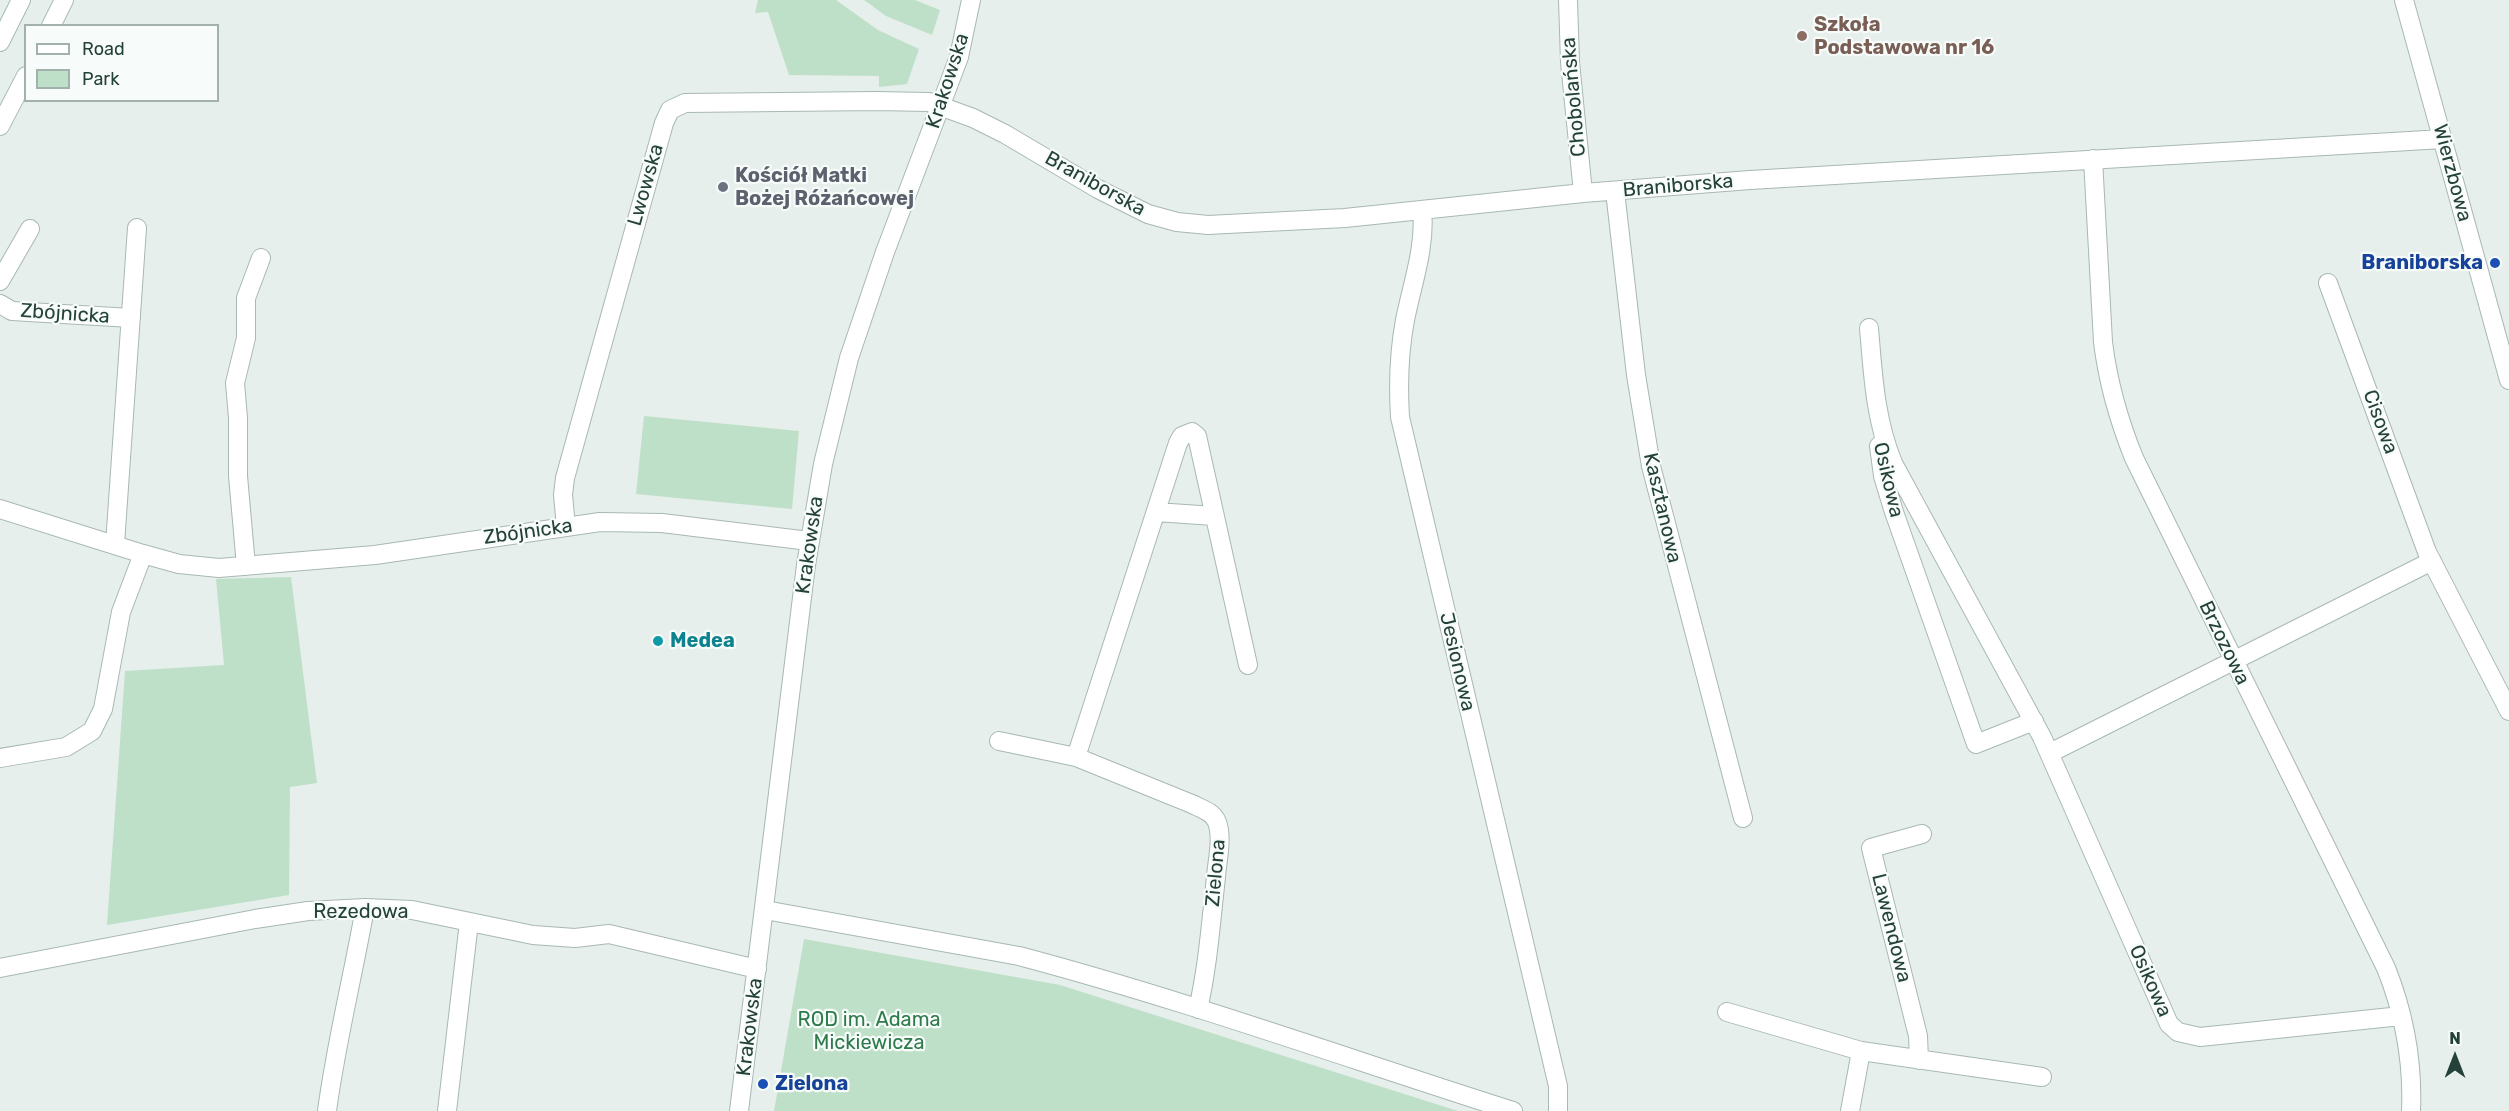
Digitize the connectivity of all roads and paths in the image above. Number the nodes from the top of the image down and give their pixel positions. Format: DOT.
graph roads {
  1 [pos="21,0"];
  2 [pos="64,0"];
  3 [pos="971,0"];
  4 [pos="1568,0"];
  5 [pos="2404,0"];
  6 [pos="52,24"];
  7 [pos="0,42"];
  8 [pos="24,80"];
  9 [pos="941,106"];
  10 [pos="0,126"];
  11 [pos="2443,139"];
  12 [pos="2093,159"];
  13 [pos="1615,191"];
  14 [pos="1583,193"];
  15 [pos="1422,210"];
  16 [pos="137,228"];
  17 [pos="30,229"];
  18 [pos="261,258"];
  19 [pos="0,281"];
  20 [pos="2328,283"];
  21 [pos="0,304"];
  22 [pos="131,318"];
  23 [pos="1869,328"];
  24 [pos="2509,380"];
  25 [pos="1875,399"];
  26 [pos="0,508"];
  27 [pos="1156,512"];
  28 [pos="1214,516"];
  29 [pos="566,527"];
  30 [pos="809,542"];
  31 [pos="115,544"];
  32 [pos="1938,548"];
  33 [pos="142,554"];
  34 [pos="1911,558"];
  35 [pos="2432,561"];
  36 [pos="246,566"];
  37 [pos="2234,662"];
  38 [pos="1248,665"];
  39 [pos="2509,711"];
  40 [pos="2034,721"];
  41 [pos="999,741"];
  42 [pos="2050,753"];
  43 [pos="1076,757"];
  44 [pos="0,758"];
  45 [pos="1743,818"];
  46 [pos="1922,834"];
  47 [pos="365,908"];
  48 [pos="765,910"];
  49 [pos="469,922"];
  50 [pos="0,968"];
  51 [pos="757,969"];
  52 [pos="1198,1009"];
  53 [pos="1727,1012"];
  54 [pos="2401,1016"];
  55 [pos="1862,1051"];
  56 [pos="1919,1060"];
  57 [pos="2042,1077"];
  58 [pos="327,1111"];
  59 [pos="447,1111"];
  60 [pos="739,1111"];
  61 [pos="1513,1111"];
  62 [pos="1558,1111"];
  63 [pos="1850,1111"];
  64 [pos="2411,1111"];
  1 -- 7 [label="street"];
  2 -- 6 [label="street"];
  3 -- 9 [label="street, Krakowska"];
  4 -- 14 [label="street, Chobolańska"];
  5 -- 11 [label="street, Wierzbowa"];
  8 -- 10 [label="street"];
  9 -- 15 [label="street, Braniborska"];
  9 -- 29 [label="street, Lwowska"];
  9 -- 30 [label="street, Krakowska"];
  11 -- 12 [label="street, Braniborska"];
  11 -- 24 [label="street, Wierzbowa"];
  12 -- 13 [label="street, Braniborska"];
  12 -- 37 [label="street, Brzozowa"];
  13 -- 14 [label="street, Braniborska"];
  13 -- 45 [label="street, Kasztanowa"];
  14 -- 15 [label="street, Braniborska"];
  15 -- 62 [label="street, Jesionowa"];
  16 -- 22 [label="street, Zbójnicka"];
  17 -- 19 [label="street"];
  18 -- 36 [label="street"];
  20 -- 35 [label="street, Cisowa"];
  21 -- 22 [label="street, Zbójnicka"];
  22 -- 31 [label="street, Zbójnicka"];
  23 -- 25 [label="street, Osikowa"];
  25 -- 32 [label="street, Osikowa"];
  25 -- 34 [label="street, Osikowa"];
  26 -- 31 [label="street, Zbójnicka"];
  27 -- 28 [label="street"];
  27 -- 28 [label="street"];
  27 -- 43 [label="street"];
  28 -- 38 [label="street"];
  29 -- 30 [label="street, Zbójnicka"];
  29 -- 36 [label="street, Zbójnicka"];
  30 -- 48 [label="street, Krakowska"];
  31 -- 33 [label="street, Zbójnicka"];
  32 -- 34 [label="street"];
  32 -- 40 [label="street, Osikowa"];
  33 -- 36 [label="street, Zbójnicka"];
  33 -- 44 [label="street"];
  34 -- 40 [label="street, Osikowa"];
  35 -- 37 [label="street"];
  35 -- 39 [label="street, Cisowa"];
  37 -- 42 [label="street"];
  37 -- 54 [label="street, Brzozowa"];
  40 -- 42 [label="street, Osikowa"];
  41 -- 43 [label="street, Zielona"];
  42 -- 54 [label="street, Osikowa"];
  43 -- 52 [label="street, Zielona"];
  46 -- 56 [label="street, Lawendowa"];
  47 -- 49 [label="street, Rezedowa"];
  47 -- 50 [label="street, Rezedowa"];
  47 -- 58 [label="street"];
  48 -- 51 [label="street, Krakowska"];
  48 -- 52 [label="street"];
  49 -- 51 [label="street, Rezedowa"];
  49 -- 59 [label="street"];
  51 -- 60 [label="street, Krakowska"];
  52 -- 61 [label="street"];
  53 -- 55 [label="street"];
  54 -- 64 [label="street, Brzozowa"];
  55 -- 56 [label="street"];
  55 -- 63 [label="street"];
  56 -- 57 [label="street"];
}
